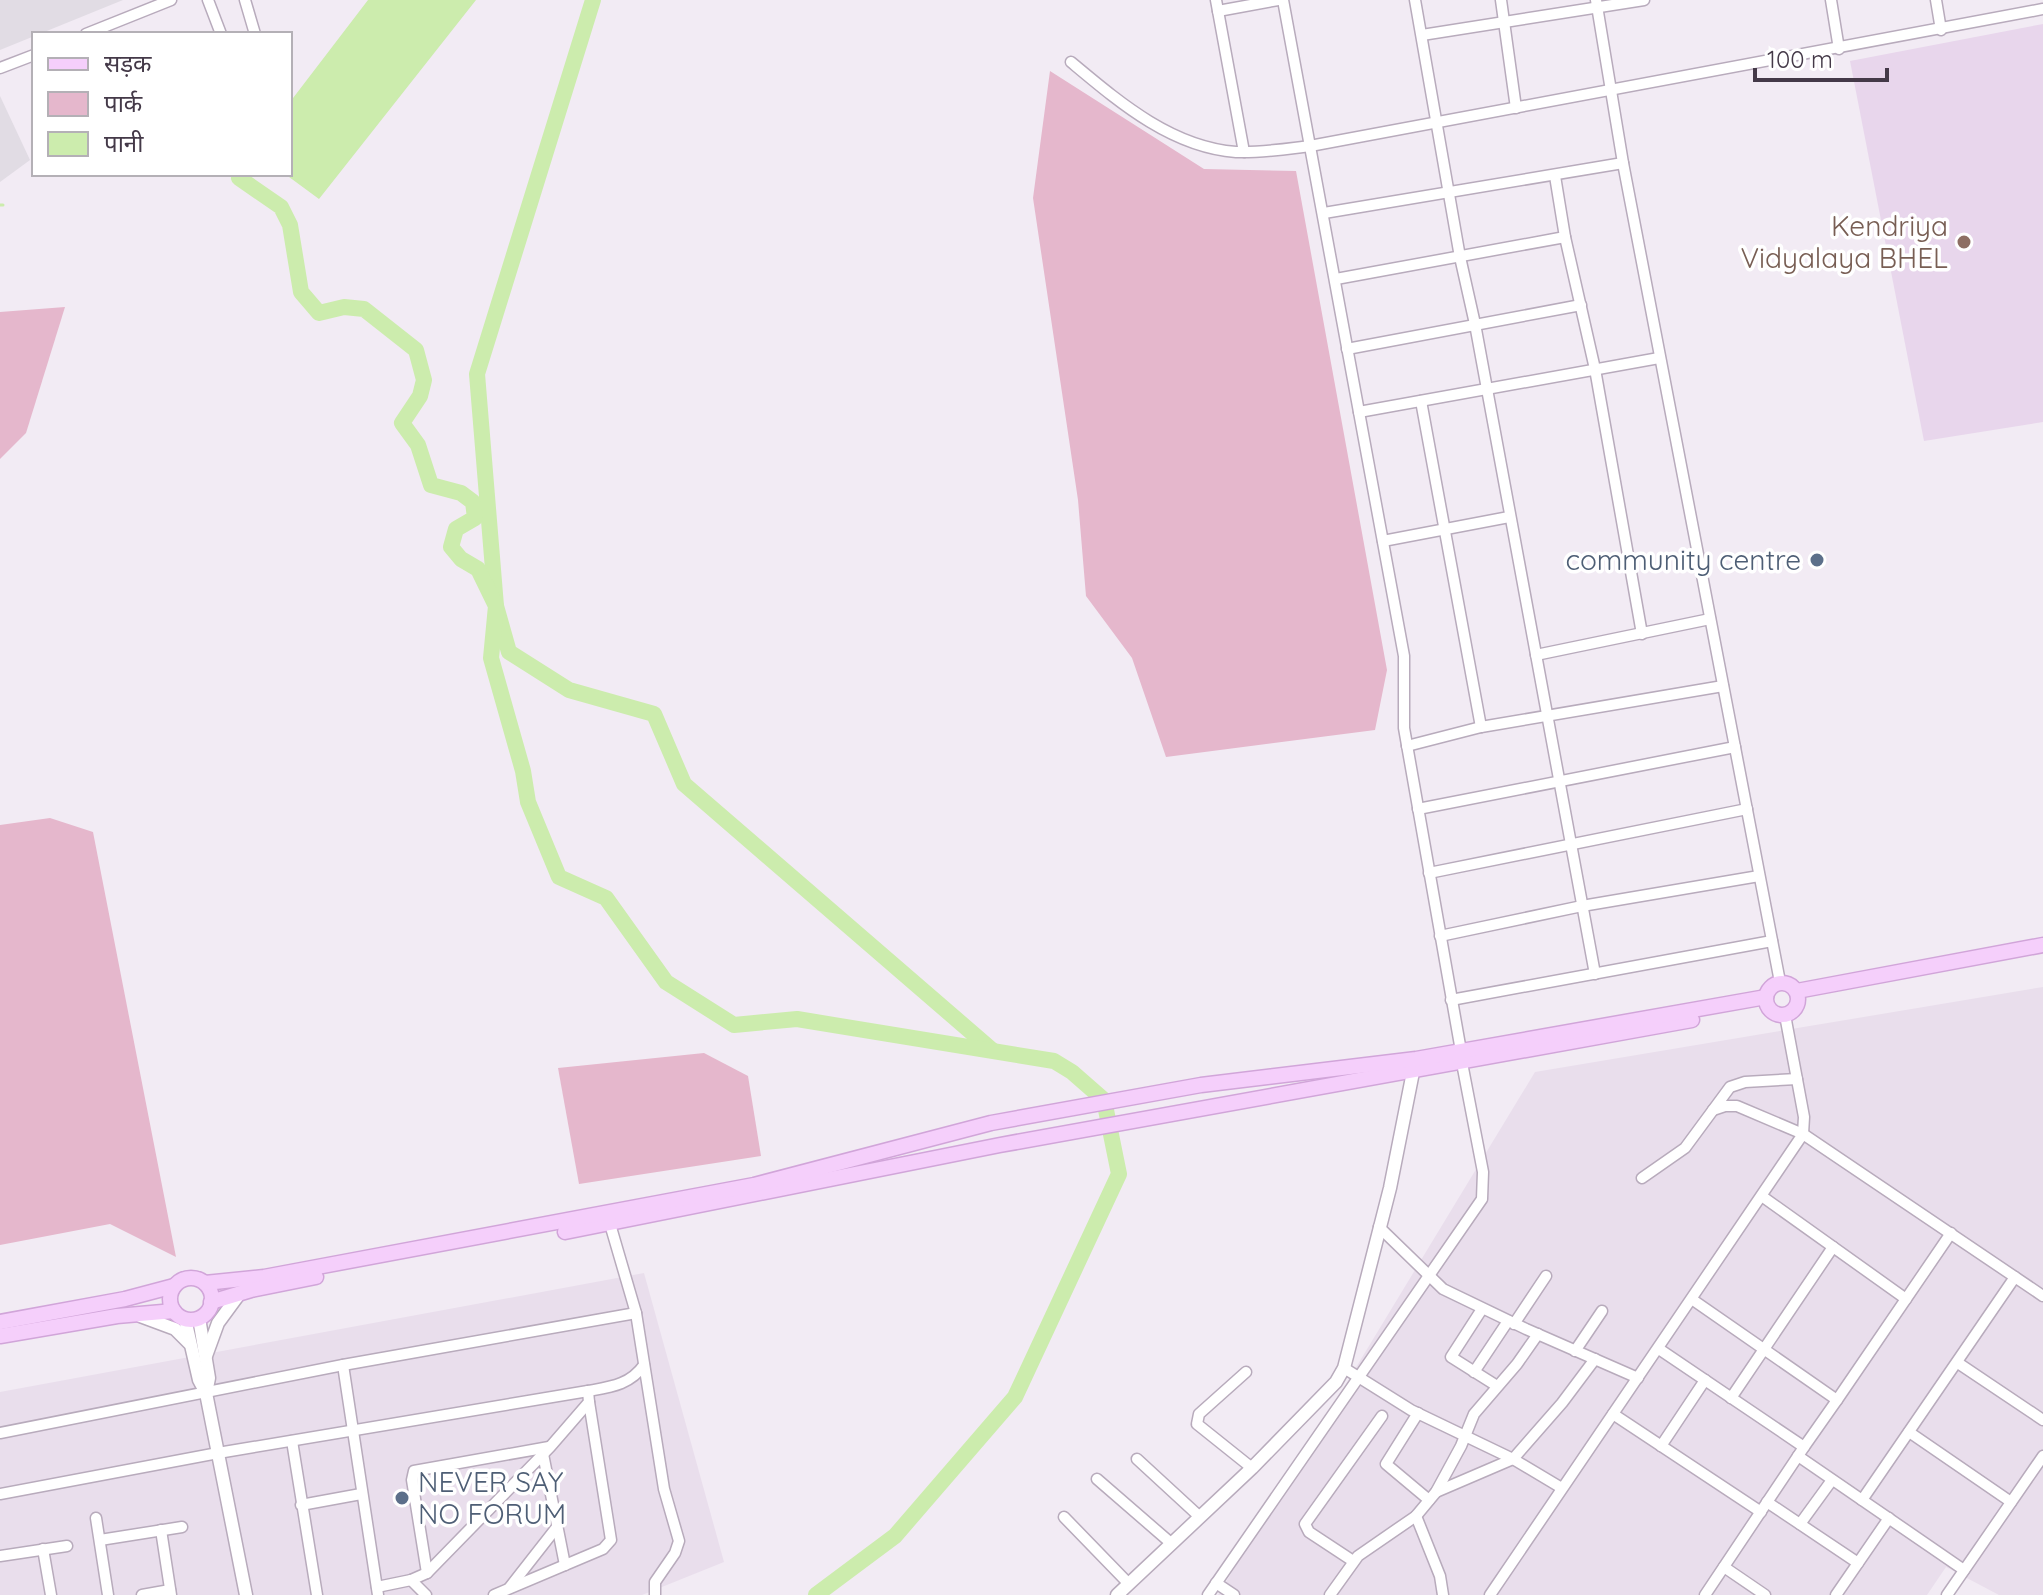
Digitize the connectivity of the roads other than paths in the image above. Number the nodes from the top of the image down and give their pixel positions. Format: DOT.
graph roads {
  1 [pos="171,0"];
  2 [pos="208,0"];
  3 [pos="245,0"];
  4 [pos="1280,0"];
  5 [pos="1415,0"];
  6 [pos="1501,0"];
  7 [pos="1644,0"];
  8 [pos="1831,0"];
  9 [pos="1936,0"];
  10 [pos="1597,4"];
  11 [pos="1217,6"];
  12 [pos="2043,9"];
  13 [pos="1504,22"];
  14 [pos="1941,30"];
  15 [pos="91,32"];
  16 [pos="220,32"];
  17 [pos="254,32"];
  18 [pos="1422,35"];
  19 [pos="1839,49"];
  20 [pos="32,56"];
  21 [pos="1071,62"];
  22 [pos="0,68"];
  23 [pos="1611,91"];
  24 [pos="1516,108"];
  25 [pos="1436,122"];
  26 [pos="1310,146"];
  27 [pos="1244,152"];
  28 [pos="1623,163"];
  29 [pos="1555,176"];
  30 [pos="1449,193"];
  31 [pos="1324,213"];
  32 [pos="1565,237"];
  33 [pos="1460,257"];
  34 [pos="1336,279"];
  35 [pos="1581,305"];
  36 [pos="1475,324"];
  37 [pos="1347,349"];
  38 [pos="1659,358"];
  39 [pos="1595,369"];
  40 [pos="1487,389"];
  41 [pos="1421,401"];
  42 [pos="1359,412"];
  43 [pos="1509,517"];
  44 [pos="1446,531"];
  45 [pos="1383,541"];
  46 [pos="1710,619"];
  47 [pos="1642,634"];
  48 [pos="1536,655"];
  49 [pos="1723,686"];
  50 [pos="1547,717"];
  51 [pos="1481,727"];
  52 [pos="1407,746"];
  53 [pos="1735,747"];
  54 [pos="1559,781"];
  55 [pos="1418,809"];
  56 [pos="1747,809"];
  57 [pos="1571,846"];
  58 [pos="1429,873"];
  59 [pos="1759,876"];
  60 [pos="1582,906"];
  61 [pos="1440,936"];
  62 [pos="1772,941"];
  63 [pos="2043,945"];
  64 [pos="2043,954"];
  65 [pos="1595,974"];
  66 [pos="1780,982"];
  67 [pos="1798,996"];
  68 [pos="1451,1000"];
  69 [pos="1766,1002"];
  70 [pos="1785,1015"];
  71 [pos="1462,1057"];
  72 [pos="1414,1065"];
  73 [pos="1797,1079"];
  74 [pos="1713,1110"];
  75 [pos="1803,1134"];
  76 [pos="1642,1178"];
  77 [pos="1763,1197"];
  78 [pos="610,1224"];
  79 [pos="1379,1227"];
  80 [pos="1951,1233"];
  81 [pos="1833,1247"];
  82 [pos="1546,1276"];
  83 [pos="1428,1277"];
  84 [pos="2015,1277"];
  85 [pos="205,1283"];
  86 [pos="174,1286"];
  87 [pos="240,1293"];
  88 [pos="2043,1296"];
  89 [pos="1906,1299"];
  90 [pos="1693,1300"];
  91 [pos="211,1302"];
  92 [pos="1482,1309"];
  93 [pos="1602,1311"];
  94 [pos="636,1313"];
  95 [pos="134,1314"];
  96 [pos="186,1316"];
  97 [pos="0,1322"];
  98 [pos="1511,1322"];
  99 [pos="1538,1334"];
  100 [pos="0,1336"];
  101 [pos="191,1346"];
  102 [pos="1659,1349"];
  103 [pos="1575,1351"];
  104 [pos="1764,1351"];
  105 [pos="205,1357"];
  106 [pos="1595,1359"];
  107 [pos="1958,1363"];
  108 [pos="343,1365"];
  109 [pos="644,1365"];
  110 [pos="1344,1368"];
  111 [pos="1246,1372"];
  112 [pos="1474,1372"];
  113 [pos="1359,1378"];
  114 [pos="1638,1378"];
  115 [pos="1705,1380"];
  116 [pos="1497,1386"];
  117 [pos="206,1393"];
  118 [pos="589,1397"];
  119 [pos="1731,1398"];
  120 [pos="1837,1400"];
  121 [pos="1418,1413"];
  122 [pos="1613,1414"];
  123 [pos="1382,1416"];
  124 [pos="2043,1420"];
  125 [pos="353,1432"];
  126 [pos="1909,1432"];
  127 [pos="0,1433"];
  128 [pos="1465,1436"];
  129 [pos="292,1441"];
  130 [pos="1661,1446"];
  131 [pos="547,1451"];
  132 [pos="1801,1452"];
  133 [pos="218,1453"];
  134 [pos="2043,1456"];
  135 [pos="1137,1459"];
  136 [pos="1513,1459"];
  137 [pos="1252,1468"];
  138 [pos="1097,1479"];
  139 [pos="1832,1480"];
  140 [pos="1560,1487"];
  141 [pos="0,1494"];
  142 [pos="361,1494"];
  143 [pos="1433,1496"];
  144 [pos="1862,1500"];
  145 [pos="2011,1502"];
  146 [pos="301,1505"];
  147 [pos="1764,1507"];
  148 [pos="1416,1516"];
  149 [pos="1064,1517"];
  150 [pos="1200,1517"];
  151 [pos="96,1518"];
  152 [pos="1889,1518"];
  153 [pos="1800,1524"];
  154 [pos="182,1527"];
  155 [pos="557,1527"];
  156 [pos="161,1530"];
  157 [pos="100,1540"];
  158 [pos="1172,1544"];
  159 [pos="67,1546"];
  160 [pos="43,1549"];
  161 [pos="0,1556"];
  162 [pos="1353,1561"];
  163 [pos="1858,1563"];
  164 [pos="565,1565"];
  165 [pos="1724,1567"];
  166 [pos="1964,1570"];
  167 [pos="427,1573"];
  168 [pos="411,1580"];
  169 [pos="1216,1583"];
  170 [pos="1129,1584"];
  171 [pos="508,1589"];
  172 [pos="378,1591"];
  173 [pos="171,1592"];
  174 [pos="51,1595"];
  175 [pos="108,1595"];
  176 [pos="142,1595"];
  177 [pos="246,1595"];
  178 [pos="317,1595"];
  179 [pos="426,1595"];
  180 [pos="494,1595"];
  181 [pos="655,1595"];
  182 [pos="1117,1595"];
  183 [pos="1208,1595"];
  184 [pos="1234,1595"];
  185 [pos="1330,1595"];
  186 [pos="1443,1595"];
  187 [pos="1490,1595"];
  188 [pos="1705,1595"];
  189 [pos="1765,1595"];
  190 [pos="1836,1595"];
  191 [pos="1947,1595"];
  1 -- 15 [label="street"];
  2 -- 16 [label="street"];
  3 -- 17 [label="street"];
  4 -- 11 [label="street"];
  4 -- 26 [label="street"];
  5 -- 18 [label="street"];
  6 -- 13 [label="street"];
  7 -- 10 [label="street"];
  8 -- 19 [label="street"];
  9 -- 14 [label="street"];
  10 -- 13 [label="street"];
  10 -- 23 [label="street"];
  11 -- 27 [label="street"];
  12 -- 14 [label="street"];
  13 -- 18 [label="street"];
  13 -- 24 [label="street"];
  14 -- 19 [label="street"];
  18 -- 25 [label="street"];
  19 -- 23 [label="street"];
  20 -- 22 [label="street"];
  21 -- 27 [label="street"];
  23 -- 24 [label="street"];
  23 -- 28 [label="street"];
  24 -- 25 [label="street"];
  25 -- 26 [label="street"];
  25 -- 30 [label="street"];
  26 -- 27 [label="street"];
  26 -- 31 [label="street"];
  28 -- 29 [label="street"];
  28 -- 38 [label="street"];
  29 -- 30 [label="street"];
  29 -- 32 [label="street"];
  30 -- 31 [label="street"];
  30 -- 33 [label="street"];
  31 -- 34 [label="street"];
  32 -- 33 [label="street"];
  32 -- 35 [label="street"];
  33 -- 34 [label="street"];
  33 -- 36 [label="street"];
  34 -- 37 [label="street"];
  35 -- 36 [label="street"];
  35 -- 39 [label="street"];
  36 -- 37 [label="street"];
  36 -- 40 [label="street"];
  37 -- 42 [label="street"];
  38 -- 39 [label="street"];
  38 -- 46 [label="street"];
  39 -- 40 [label="street"];
  39 -- 47 [label="street"];
  40 -- 41 [label="street"];
  40 -- 43 [label="street"];
  41 -- 42 [label="street"];
  41 -- 44 [label="street"];
  42 -- 45 [label="street"];
  43 -- 44 [label="street"];
  43 -- 48 [label="street"];
  44 -- 45 [label="street"];
  44 -- 51 [label="street"];
  45 -- 52 [label="street"];
  46 -- 47 [label="street"];
  46 -- 49 [label="street"];
  47 -- 48 [label="street"];
  48 -- 50 [label="street"];
  49 -- 50 [label="street"];
  49 -- 53 [label="street"];
  50 -- 51 [label="street"];
  50 -- 54 [label="street"];
  51 -- 52 [label="street"];
  52 -- 55 [label="street"];
  53 -- 54 [label="street"];
  53 -- 56 [label="street"];
  54 -- 55 [label="street"];
  54 -- 57 [label="street"];
  55 -- 58 [label="street"];
  56 -- 57 [label="street"];
  56 -- 59 [label="street"];
  57 -- 58 [label="street"];
  57 -- 60 [label="street"];
  58 -- 61 [label="street"];
  59 -- 60 [label="street"];
  59 -- 62 [label="street"];
  60 -- 61 [label="street"];
  60 -- 65 [label="street"];
  61 -- 68 [label="street"];
  62 -- 65 [label="street"];
  62 -- 66 [label="street"];
  63 -- 67 [label="main road"];
  64 -- 67 [label="main road"];
  65 -- 68 [label="street"];
  66 -- 67 [label="main road"];
  66 -- 69 [label="main road"];
  67 -- 70 [label="main road"];
  68 -- 71 [label="street"];
  69 -- 70 [label="main road"];
  69 -- 71 [label="main road"];
  70 -- 73 [label="street"];
  71 -- 72 [label="main road"];
  71 -- 83 [label="street"];
  72 -- 78 [label="main road"];
  72 -- 79 [label="street"];
  72 -- 85 [label="main road"];
  73 -- 74 [label="street"];
  73 -- 75 [label="street"];
  74 -- 75 [label="street"];
  74 -- 76 [label="street"];
  75 -- 77 [label="street"];
  75 -- 80 [label="street"];
  77 -- 81 [label="street"];
  77 -- 90 [label="street"];
  78 -- 87 [label="main road"];
  78 -- 94 [label="street"];
  79 -- 83 [label="street"];
  79 -- 110 [label="street"];
  80 -- 84 [label="street"];
  80 -- 89 [label="street"];
  81 -- 89 [label="street"];
  81 -- 104 [label="street"];
  82 -- 98 [label="street"];
  83 -- 92 [label="street"];
  83 -- 113 [label="street"];
  84 -- 88 [label="street"];
  84 -- 107 [label="street"];
  85 -- 86 [label="main road"];
  85 -- 91 [label="main road"];
  86 -- 96 [label="main road"];
  86 -- 97 [label="main road"];
  87 -- 91 [label="main road"];
  87 -- 105 [label="street"];
  89 -- 120 [label="street"];
  90 -- 102 [label="street"];
  90 -- 104 [label="street"];
  91 -- 96 [label="main road"];
  92 -- 98 [label="street"];
  92 -- 112 [label="street"];
  93 -- 103 [label="street"];
  94 -- 108 [label="street"];
  94 -- 109 [label="street"];
  95 -- 96 [label="main road"];
  95 -- 100 [label="main road"];
  95 -- 101 [label="street"];
  96 -- 101 [label="street"];
  96 -- 105 [label="street"];
  98 -- 99 [label="street"];
  98 -- 112 [label="street"];
  99 -- 103 [label="street"];
  99 -- 116 [label="street"];
  101 -- 117 [label="street"];
  102 -- 114 [label="street"];
  102 -- 115 [label="street"];
  103 -- 106 [label="street"];
  104 -- 119 [label="street"];
  104 -- 120 [label="street"];
  105 -- 117 [label="street"];
  106 -- 114 [label="street"];
  106 -- 136 [label="street"];
  107 -- 124 [label="street"];
  107 -- 126 [label="street"];
  108 -- 117 [label="street"];
  108 -- 125 [label="street"];
  109 -- 118 [label="street"];
  109 -- 181 [label="street"];
  110 -- 113 [label="street"];
  110 -- 137 [label="street"];
  111 -- 137 [label="street"];
  112 -- 116 [label="street"];
  113 -- 121 [label="street"];
  113 -- 169 [label="street"];
  114 -- 122 [label="street"];
  115 -- 119 [label="street"];
  115 -- 130 [label="street"];
  116 -- 128 [label="street"];
  117 -- 127 [label="street"];
  117 -- 133 [label="street"];
  118 -- 125 [label="street"];
  118 -- 131 [label="street"];
  118 -- 164 [label="street"];
  119 -- 132 [label="street"];
  120 -- 132 [label="street"];
  121 -- 128 [label="street"];
  121 -- 143 [label="street"];
  122 -- 130 [label="street"];
  122 -- 140 [label="street"];
  123 -- 162 [label="street"];
  125 -- 129 [label="street"];
  125 -- 142 [label="street"];
  126 -- 144 [label="street"];
  126 -- 145 [label="street"];
  128 -- 136 [label="street"];
  128 -- 143 [label="street"];
  129 -- 133 [label="street"];
  129 -- 146 [label="street"];
  130 -- 147 [label="street"];
  131 -- 155 [label="street"];
  131 -- 167 [label="street"];
  131 -- 167 [label="street"];
  132 -- 139 [label="street"];
  132 -- 147 [label="street"];
  133 -- 141 [label="street"];
  133 -- 177 [label="street"];
  134 -- 145 [label="street"];
  135 -- 150 [label="street"];
  136 -- 140 [label="street"];
  136 -- 143 [label="street"];
  137 -- 150 [label="street"];
  138 -- 158 [label="street"];
  139 -- 144 [label="street"];
  139 -- 153 [label="street"];
  140 -- 187 [label="street"];
  142 -- 146 [label="street"];
  142 -- 172 [label="street"];
  143 -- 148 [label="street"];
  144 -- 152 [label="street"];
  145 -- 166 [label="street"];
  146 -- 178 [label="street"];
  147 -- 153 [label="street"];
  147 -- 165 [label="street"];
  148 -- 162 [label="street"];
  148 -- 186 [label="street"];
  149 -- 170 [label="street"];
  150 -- 158 [label="street"];
  151 -- 157 [label="street"];
  152 -- 163 [label="street"];
  152 -- 166 [label="street"];
  153 -- 163 [label="street"];
  154 -- 156 [label="street"];
  155 -- 164 [label="street"];
  155 -- 171 [label="street"];
  156 -- 157 [label="street"];
  156 -- 173 [label="street"];
  157 -- 175 [label="street"];
  158 -- 170 [label="street"];
  159 -- 160 [label="street"];
  160 -- 161 [label="street"];
  160 -- 174 [label="street"];
  162 -- 185 [label="street"];
  163 -- 190 [label="street"];
  164 -- 171 [label="street"];
  165 -- 188 [label="street"];
  165 -- 189 [label="street"];
  166 -- 191 [label="street"];
  167 -- 168 [label="street"];
  168 -- 172 [label="street"];
  168 -- 179 [label="street"];
  169 -- 183 [label="street"];
  169 -- 184 [label="street"];
  170 -- 182 [label="street"];
  171 -- 180 [label="street"];
  173 -- 176 [label="street"];
}
